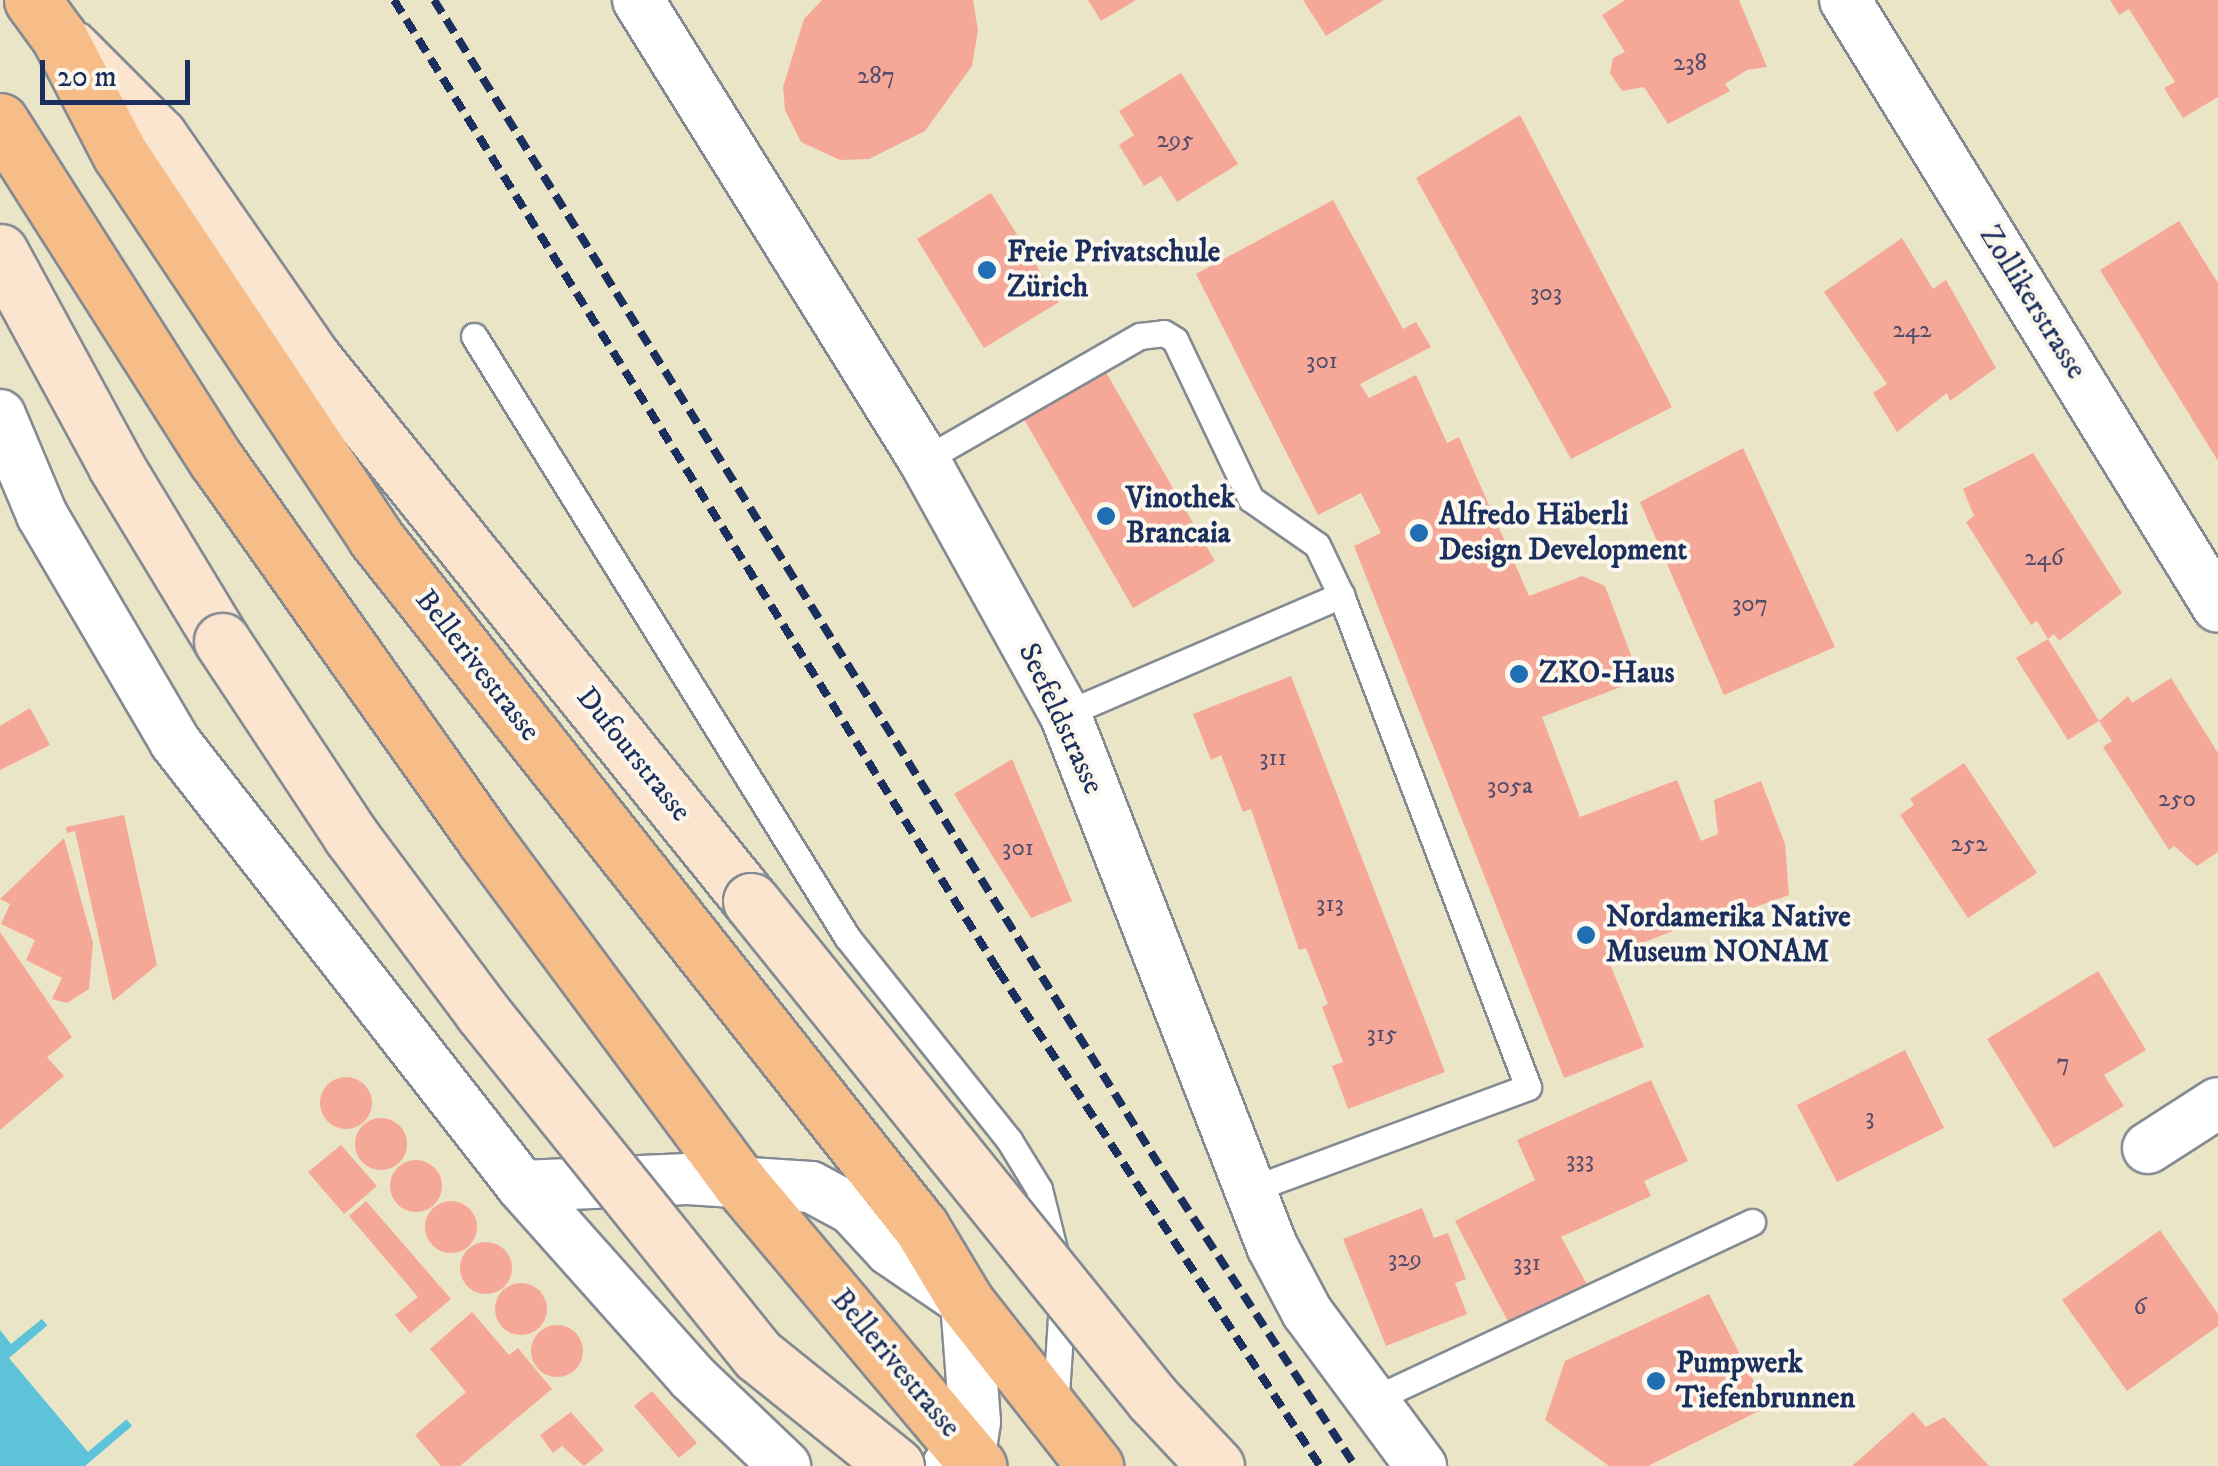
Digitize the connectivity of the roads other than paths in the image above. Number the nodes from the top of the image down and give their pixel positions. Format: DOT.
graph roads {
  1 [pos="638,0"];
  2 [pos="1845,0"];
  3 [pos="46,18"];
  4 [pos="0,122"];
  5 [pos="0,252"];
  6 [pos="474,336"];
  7 [pos="0,415"];
  8 [pos="924,460"];
  9 [pos="1341,595"];
  10 [pos="2218,606"];
  11 [pos="1065,714"];
  12 [pos="2218,1103"];
  13 [pos="2148,1148"];
  14 [pos="740,1183"];
  15 [pos="522,1186"];
  16 [pos="1250,1190"];
  17 [pos="1752,1222"];
  18 [pos="966,1302"];
  19 [pos="1370,1402"];
  20 [pos="1054,1415"];
  21 [pos="965,1462"];
  22 [pos="785,1466"];
  23 [pos="896,1466"];
  24 [pos="1094,1466"];
  25 [pos="1216,1466"];
  26 [pos="1422,1466"];
  1 -- 8 [label="street, Seefeldstrasse"];
  2 -- 10 [label="street, Zollikerstrasse"];
  3 -- 18 [label="main road, Bellerivestrasse"];
  3 -- 25 [label="main road, Dufourstrasse, bridge"];
  4 -- 14 [label="main road, Bellerivestrasse"];
  5 -- 23 [label="main road, bridge"];
  6 -- 20 [label="lane"];
  7 -- 15 [label="street"];
  8 -- 9 [label="lane"];
  8 -- 11 [label="street, Seefeldstrasse"];
  9 -- 11 [label="lane"];
  9 -- 16 [label="lane"];
  11 -- 16 [label="street, Seefeldstrasse"];
  12 -- 13 [label="street"];
  14 -- 15 [label="street, Bellerivestrasse"];
  14 -- 18 [label="street, Bellerivestrasse"];
  14 -- 21 [label="main road, Bellerivestrasse"];
  15 -- 22 [label="street"];
  16 -- 19 [label="street, Seefeldstrasse"];
  17 -- 19 [label="lane"];
  18 -- 20 [label="main road, Bellerivestrasse"];
  18 -- 21 [label="street, Bellerivestrasse"];
  19 -- 26 [label="street, Seefeldstrasse"];
  20 -- 24 [label="main road, Bellerivestrasse"];
}
